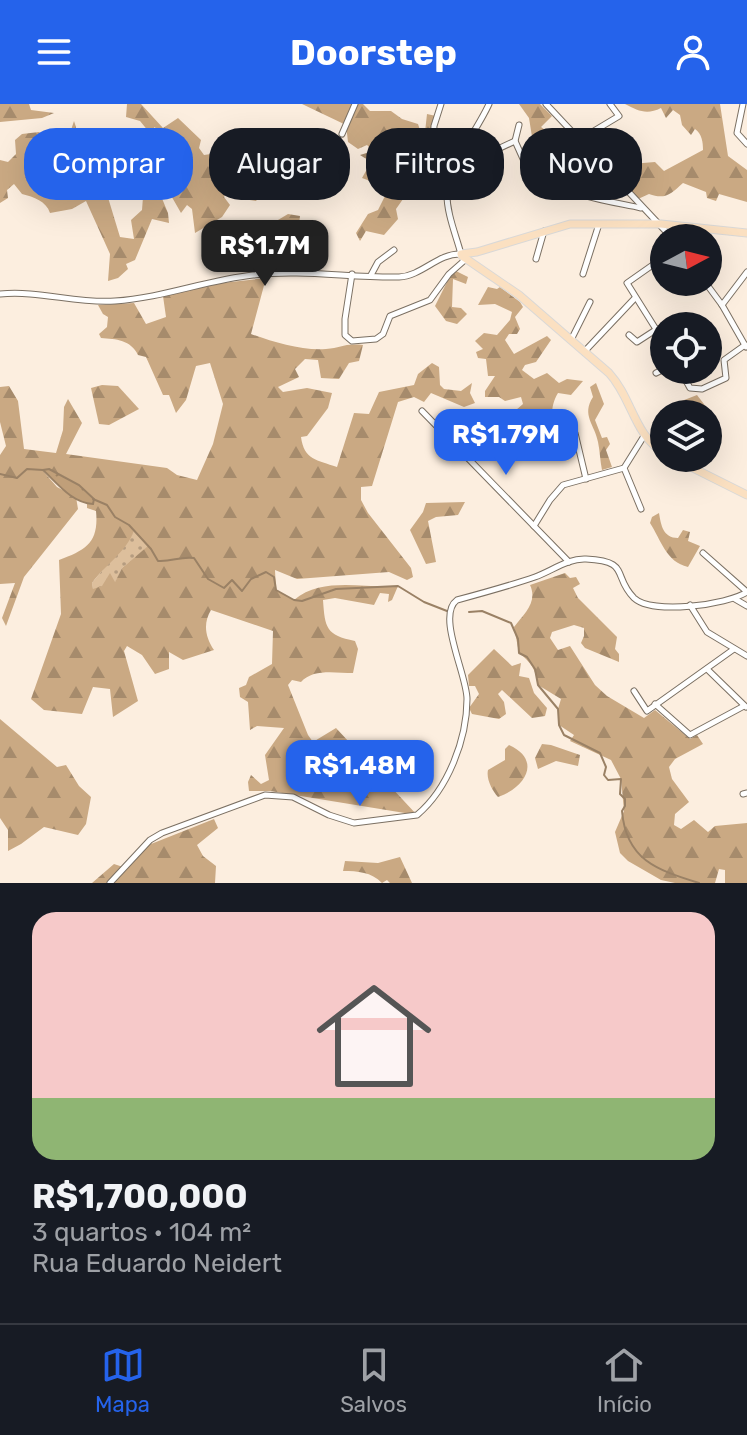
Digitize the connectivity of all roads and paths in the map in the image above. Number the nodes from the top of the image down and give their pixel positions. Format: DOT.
graph roads {
  1 [pos="355,104"];
  2 [pos="441,104"];
  3 [pos="489,104"];
  4 [pos="546,104"];
  5 [pos="610,104"];
  6 [pos="743,104"];
  7 [pos="744,115"];
  8 [pos="519,125"];
  9 [pos="345,128"];
  10 [pos="434,128"];
  11 [pos="476,128"];
  12 [pos="568,128"];
  13 [pos="599,128"];
  14 [pos="515,141"];
  15 [pos="747,144"];
  16 [pos="504,146"];
  17 [pos="520,152"];
  18 [pos="449,200"];
  19 [pos="607,200"];
  20 [pos="635,200"];
  21 [pos="642,208"];
  22 [pos="599,223"];
  23 [pos="661,224"];
  24 [pos="544,230"];
  25 [pos="722,230"];
  26 [pos="747,233"];
  27 [pos="394,250"];
  28 [pos="464,257"];
  29 [pos="536,259"];
  30 [pos="650,267"];
  31 [pos="747,272"];
  32 [pos="352,274"];
  33 [pos="583,274"];
  34 [pos="371,275"];
  35 [pos="0,294"];
  36 [pos="715,296"];
  37 [pos="635,298"];
  38 [pos="590,302"];
  39 [pos="722,305"];
  40 [pos="650,319"];
  41 [pos="650,334"];
  42 [pos="629,335"];
  43 [pos="571,340"];
  44 [pos="746,346"];
  45 [pos="584,352"];
  46 [pos="722,380"];
  47 [pos="688,384"];
  48 [pos="713,384"];
  49 [pos="422,411"];
  50 [pos="575,433"];
  51 [pos="644,436"];
  52 [pos="650,441"];
  53 [pos="624,468"];
  54 [pos="702,472"];
  55 [pos="586,479"];
  56 [pos="747,495"];
  57 [pos="641,509"];
  58 [pos="534,526"];
  59 [pos="703,553"];
  60 [pos="569,562"];
  61 [pos="747,592"];
  62 [pos="734,598"];
  63 [pos="690,605"];
  64 [pos="747,606"];
  65 [pos="734,649"];
  66 [pos="747,656"];
  67 [pos="707,669"];
  68 [pos="634,691"];
  69 [pos="655,704"];
  70 [pos="746,707"];
  71 [pos="110,883"];
  1 -- 9 [label="street"];
  2 -- 10 [label="street"];
  3 -- 11 [label="street"];
  4 -- 12 [label="street"];
  5 -- 13 [label="street"];
  6 -- 7 [label="street"];
  7 -- 15 [label="street"];
  8 -- 14 [label="street"];
  14 -- 16 [label="street"];
  14 -- 17 [label="street"];
  18 -- 28 [label="street"];
  19 -- 21 [label="street"];
  20 -- 21 [label="street"];
  21 -- 23 [label="street"];
  22 -- 23 [label="main road"];
  22 -- 24 [label="main road"];
  22 -- 33 [label="street"];
  24 -- 28 [label="main road"];
  24 -- 29 [label="street"];
  25 -- 26 [label="main road"];
  27 -- 34 [label="street"];
  28 -- 32 [label="street"];
  28 -- 34 [label="street"];
  28 -- 43 [label="main road"];
  30 -- 37 [label="street"];
  31 -- 39 [label="street"];
  32 -- 34 [label="street"];
  32 -- 35 [label="street"];
  36 -- 39 [label="street"];
  37 -- 40 [label="street"];
  37 -- 45 [label="street"];
  38 -- 43 [label="street"];
  39 -- 44 [label="street"];
  41 -- 42 [label="street"];
  43 -- 45 [label="main road"];
  44 -- 46 [label="street"];
  45 -- 51 [label="main road"];
  47 -- 48 [label="street"];
  49 -- 58 [label="street"];
  50 -- 55 [label="street"];
  51 -- 52 [label="main road"];
  51 -- 53 [label="street"];
  53 -- 55 [label="street"];
  53 -- 57 [label="street"];
  54 -- 56 [label="main road"];
  55 -- 58 [label="street"];
  58 -- 60 [label="street"];
  59 -- 61 [label="street"];
  60 -- 63 [label="street"];
  60 -- 71 [label="street"];
  61 -- 62 [label="street"];
  62 -- 63 [label="street"];
  62 -- 64 [label="street"];
  63 -- 65 [label="street"];
  65 -- 66 [label="street"];
  65 -- 67 [label="street"];
  67 -- 69 [label="street"];
  67 -- 70 [label="street"];
  68 -- 69 [label="street"];
  69 -- 70 [label="street"];
}
